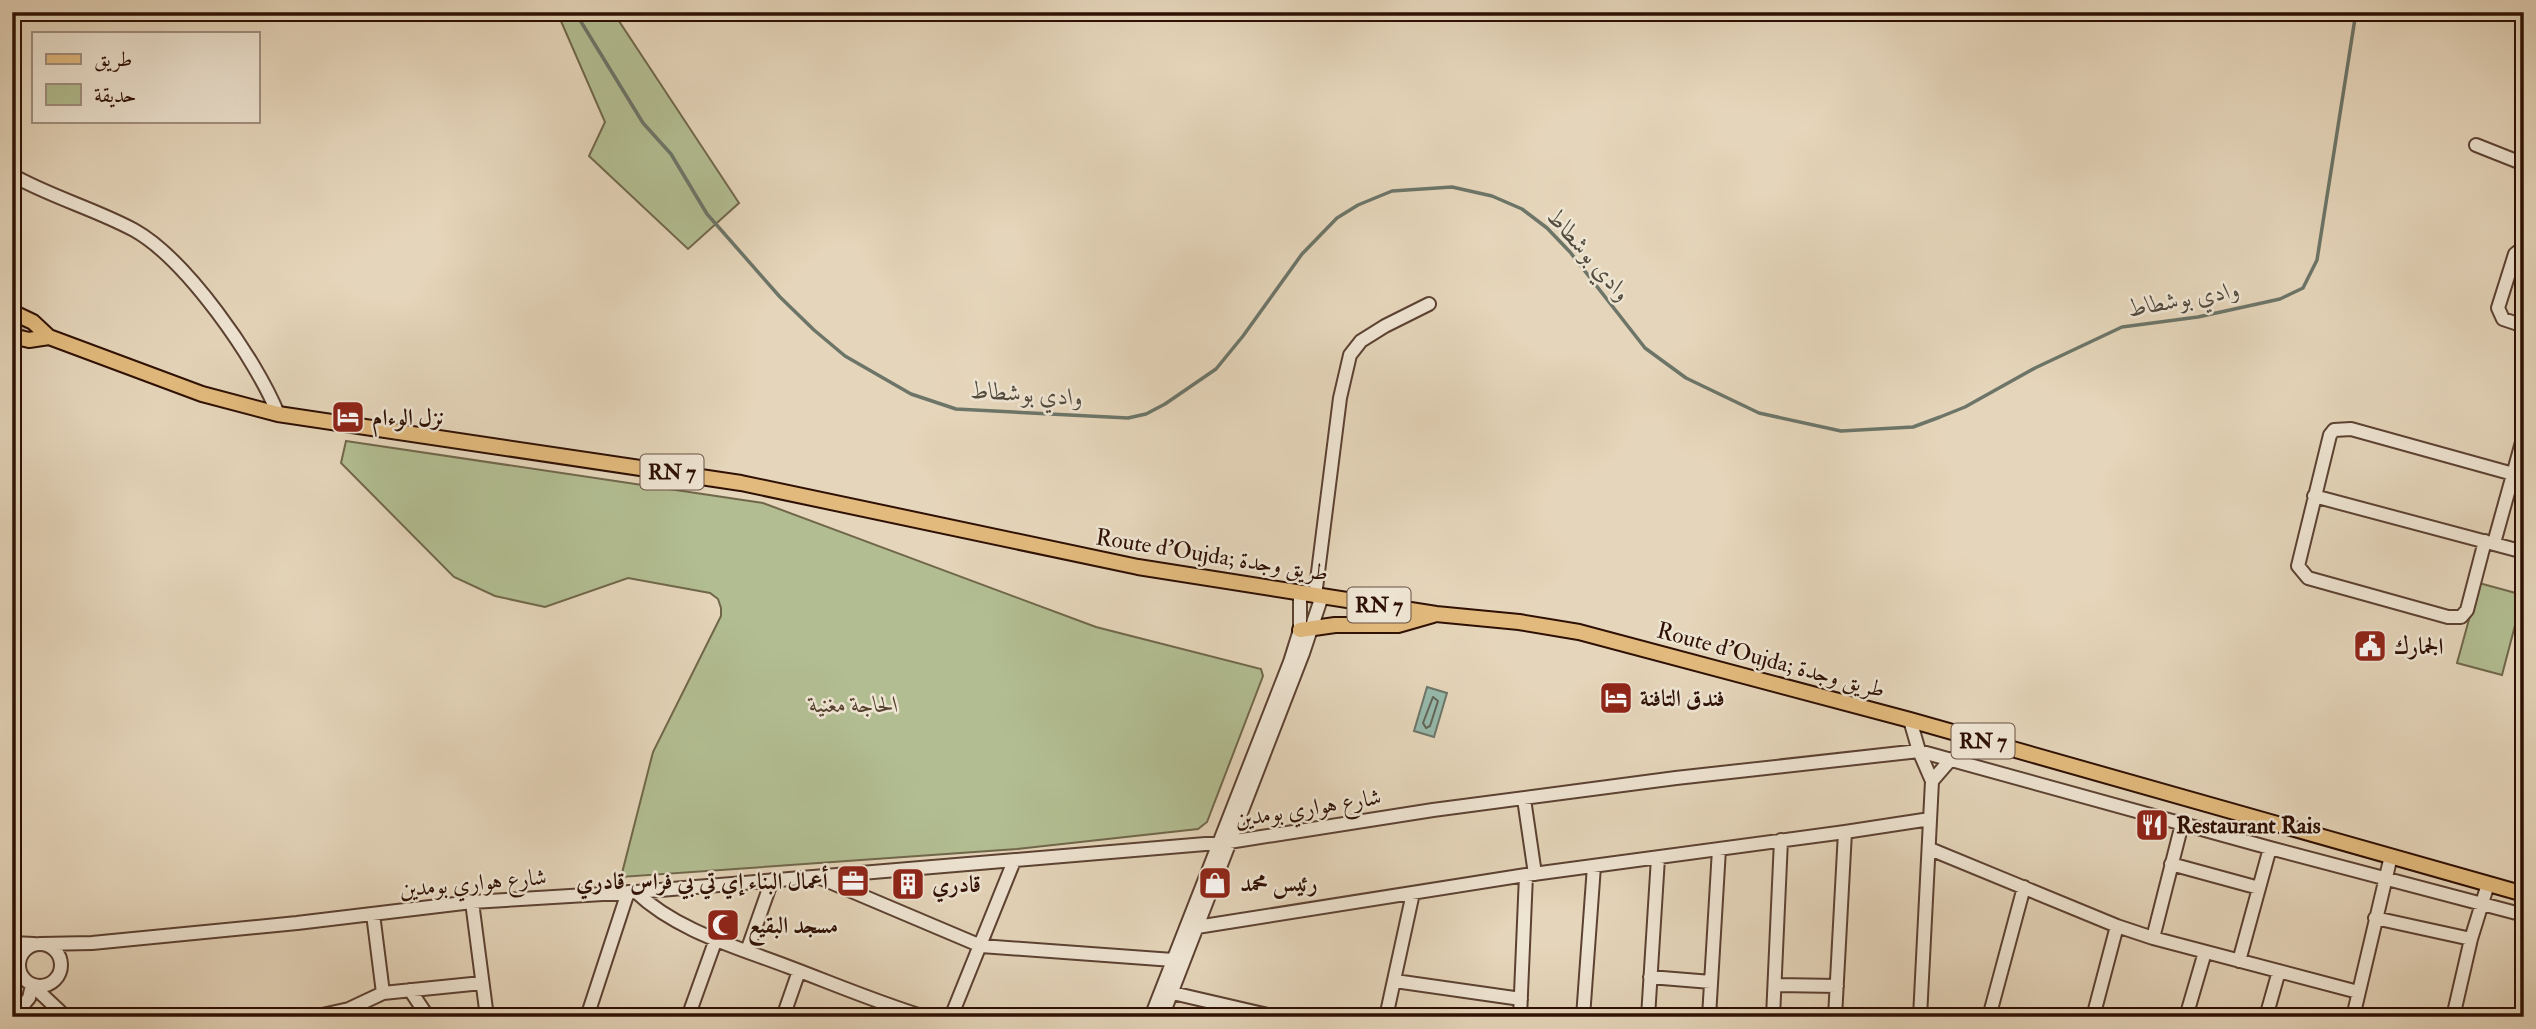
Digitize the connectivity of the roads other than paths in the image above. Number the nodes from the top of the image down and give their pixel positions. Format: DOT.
graph roads {
  1 [pos="2476,145"];
  2 [pos="2524,164"];
  3 [pos="12,175"];
  4 [pos="2524,247"];
  5 [pos="1429,304"];
  6 [pos="12,312"];
  7 [pos="2524,326"];
  8 [pos="12,336"];
  9 [pos="49,337"];
  10 [pos="278,414"];
  11 [pos="2524,435"];
  12 [pos="2518,475"];
  13 [pos="2314,496"];
  14 [pos="2489,542"];
  15 [pos="2524,552"];
  16 [pos="1312,595"];
  17 [pos="1436,614"];
  18 [pos="1305,630"];
  19 [pos="1910,720"];
  20 [pos="1919,751"];
  21 [pos="1951,759"];
  22 [pos="1932,781"];
  23 [pos="1524,799"];
  24 [pos="1930,819"];
  25 [pos="2182,824"];
  26 [pos="1845,832"];
  27 [pos="1781,840"];
  28 [pos="1224,842"];
  29 [pos="2270,848"];
  30 [pos="1719,849"];
  31 [pos="1930,849"];
  32 [pos="2391,856"];
  33 [pos="1658,858"];
  34 [pos="1014,861"];
  35 [pos="2171,864"];
  36 [pos="1594,866"];
  37 [pos="1531,874"];
  38 [pos="814,876"];
  39 [pos="2386,877"];
  40 [pos="772,880"];
  41 [pos="2488,884"];
  42 [pos="2024,887"];
  43 [pos="2259,888"];
  44 [pos="632,892"];
  45 [pos="1413,893"];
  46 [pos="2524,894"];
  47 [pos="472,902"];
  48 [pos="2482,903"];
  49 [pos="373,914"];
  50 [pos="2524,915"];
  51 [pos="2375,918"];
  52 [pos="2117,926"];
  53 [pos="1197,928"];
  54 [pos="2153,938"];
  55 [pos="716,939"];
  56 [pos="2471,939"];
  57 [pos="12,943"];
  58 [pos="38,944"];
  59 [pos="78,944"];
  60 [pos="981,946"];
  61 [pos="747,951"];
  62 [pos="2204,952"];
  63 [pos="1173,960"];
  64 [pos="2239,961"];
  65 [pos="60,968"];
  66 [pos="799,971"];
  67 [pos="2279,971"];
  68 [pos="22,977"];
  69 [pos="1650,977"];
  70 [pos="1395,981"];
  71 [pos="1711,982"];
  72 [pos="482,983"];
  73 [pos="1775,985"];
  74 [pos="1837,986"];
  75 [pos="410,990"];
  76 [pos="1167,992"];
  77 [pos="2358,992"];
  78 [pos="383,993"];
  79 [pos="1521,999"];
  80 [pos="65,1016"];
  81 [pos="916,1016"];
  82 [pos="13,1017"];
  83 [pos="292,1017"];
  84 [pos="428,1017"];
  85 [pos="486,1017"];
  86 [pos="587,1017"];
  87 [pos="688,1017"];
  88 [pos="783,1017"];
  89 [pos="951,1017"];
  90 [pos="1151,1017"];
  91 [pos="1162,1017"];
  92 [pos="1276,1017"];
  93 [pos="1386,1017"];
  94 [pos="1520,1017"];
  95 [pos="1583,1017"];
  96 [pos="1648,1017"];
  97 [pos="1709,1017"];
  98 [pos="1773,1017"];
  99 [pos="1835,1017"];
  100 [pos="1920,1017"];
  101 [pos="1989,1017"];
  102 [pos="2093,1017"];
  103 [pos="2186,1017"];
  104 [pos="2266,1017"];
  105 [pos="2353,1017"];
  106 [pos="2453,1017"];
  1 -- 2 [label="street"];
  3 -- 10 [label="street"];
  4 -- 7 [label="street"];
  5 -- 16 [label="street"];
  6 -- 9 [label="main road, Route d'Oujda; طريق وجدة / RN 7"];
  8 -- 9 [label="main road, Route d'Oujda; طريق وجدة / RN 7"];
  9 -- 10 [label="main road, Route d'Oujda; طريق وجدة / RN 7"];
  10 -- 16 [label="main road, Route d'Oujda; طريق وجدة / RN 7"];
  11 -- 12 [label="street"];
  12 -- 13 [label="street"];
  12 -- 14 [label="street"];
  13 -- 14 [label="street"];
  13 -- 14 [label="street"];
  14 -- 15 [label="street"];
  16 -- 17 [label="main road, Route d'Oujda; طريق وجدة / RN 7"];
  16 -- 18 [label="street"];
  16 -- 18 [label="street"];
  17 -- 18 [label="main road"];
  17 -- 19 [label="main road, Route d'Oujda; طريق وجدة / RN 7"];
  18 -- 28 [label="street"];
  19 -- 20 [label="street"];
  19 -- 32 [label="main road, Route d'Oujda; طريق وجدة / RN 7"];
  20 -- 21 [label="street, شارع هواري بومدين"];
  20 -- 22 [label="street"];
  20 -- 23 [label="street, شارع هواري بومدين"];
  21 -- 22 [label="street"];
  21 -- 25 [label="street, شارع هواري بومدين"];
  22 -- 24 [label="street"];
  23 -- 28 [label="street, شارع هواري بومدين"];
  23 -- 37 [label="street"];
  24 -- 26 [label="street"];
  24 -- 31 [label="street"];
  25 -- 29 [label="street, شارع هواري بومدين"];
  25 -- 35 [label="street"];
  26 -- 27 [label="street"];
  26 -- 74 [label="street"];
  27 -- 30 [label="street"];
  27 -- 73 [label="street"];
  28 -- 34 [label="street, شارع هواري بومدين"];
  28 -- 53 [label="street"];
  28 -- 63 [label="street"];
  29 -- 39 [label="street, شارع هواري بومدين"];
  29 -- 43 [label="street"];
  30 -- 33 [label="street"];
  30 -- 71 [label="street"];
  31 -- 42 [label="street"];
  31 -- 100 [label="street"];
  32 -- 39 [label="street"];
  32 -- 41 [label="main road, Route d'Oujda; طريق وجدة / RN 7"];
  33 -- 36 [label="street"];
  33 -- 69 [label="street"];
  34 -- 38 [label="street, شارع هواري بومدين"];
  34 -- 60 [label="street"];
  35 -- 43 [label="street"];
  35 -- 54 [label="street"];
  36 -- 37 [label="street"];
  36 -- 95 [label="street"];
  37 -- 45 [label="street"];
  37 -- 79 [label="street"];
  38 -- 40 [label="street, شارع هواري بومدين"];
  38 -- 60 [label="street"];
  39 -- 48 [label="street, شارع هواري بومدين"];
  39 -- 51 [label="street"];
  40 -- 44 [label="street, شارع هواري بومدين"];
  40 -- 61 [label="street"];
  41 -- 46 [label="main road, Route d'Oujda; طريق وجدة / RN 7"];
  41 -- 48 [label="street"];
  42 -- 52 [label="street"];
  42 -- 101 [label="street"];
  43 -- 64 [label="street"];
  44 -- 47 [label="street, شارع هواري بومدين"];
  44 -- 55 [label="street"];
  44 -- 86 [label="street"];
  45 -- 53 [label="street"];
  45 -- 70 [label="street"];
  47 -- 49 [label="street, شارع هواري بومدين"];
  47 -- 72 [label="street"];
  48 -- 50 [label="street, شارع هواري بومدين"];
  48 -- 56 [label="street"];
  49 -- 59 [label="street, شارع هواري بومدين"];
  49 -- 78 [label="street"];
  51 -- 56 [label="street"];
  51 -- 77 [label="street"];
  52 -- 54 [label="street"];
  52 -- 102 [label="street"];
  53 -- 76 [label="street"];
  54 -- 62 [label="street"];
  55 -- 61 [label="street"];
  55 -- 87 [label="street"];
  56 -- 106 [label="street"];
  57 -- 58 [label="street, شارع هواري بومدين"];
  58 -- 59 [label="street, شارع هواري بومدين"];
  58 -- 65 [label="street"];
  58 -- 68 [label="street"];
  59 -- 65 [label="street"];
  60 -- 63 [label="street"];
  60 -- 89 [label="street"];
  61 -- 66 [label="street"];
  62 -- 64 [label="street"];
  62 -- 103 [label="street"];
  63 -- 76 [label="street"];
  64 -- 67 [label="street"];
  65 -- 68 [label="street"];
  65 -- 80 [label="street"];
  66 -- 81 [label="street"];
  66 -- 88 [label="street"];
  67 -- 77 [label="street"];
  67 -- 104 [label="street"];
  68 -- 80 [label="street"];
  68 -- 82 [label="street"];
  69 -- 71 [label="street"];
  69 -- 96 [label="street"];
  70 -- 79 [label="street"];
  70 -- 93 [label="street"];
  71 -- 97 [label="street"];
  72 -- 75 [label="street"];
  72 -- 85 [label="street"];
  73 -- 74 [label="street"];
  73 -- 98 [label="street"];
  74 -- 99 [label="street"];
  75 -- 78 [label="street"];
  75 -- 84 [label="street"];
  76 -- 90 [label="street"];
  76 -- 91 [label="street"];
  76 -- 92 [label="street"];
  77 -- 105 [label="street"];
  78 -- 83 [label="street"];
  79 -- 94 [label="street"];
}
